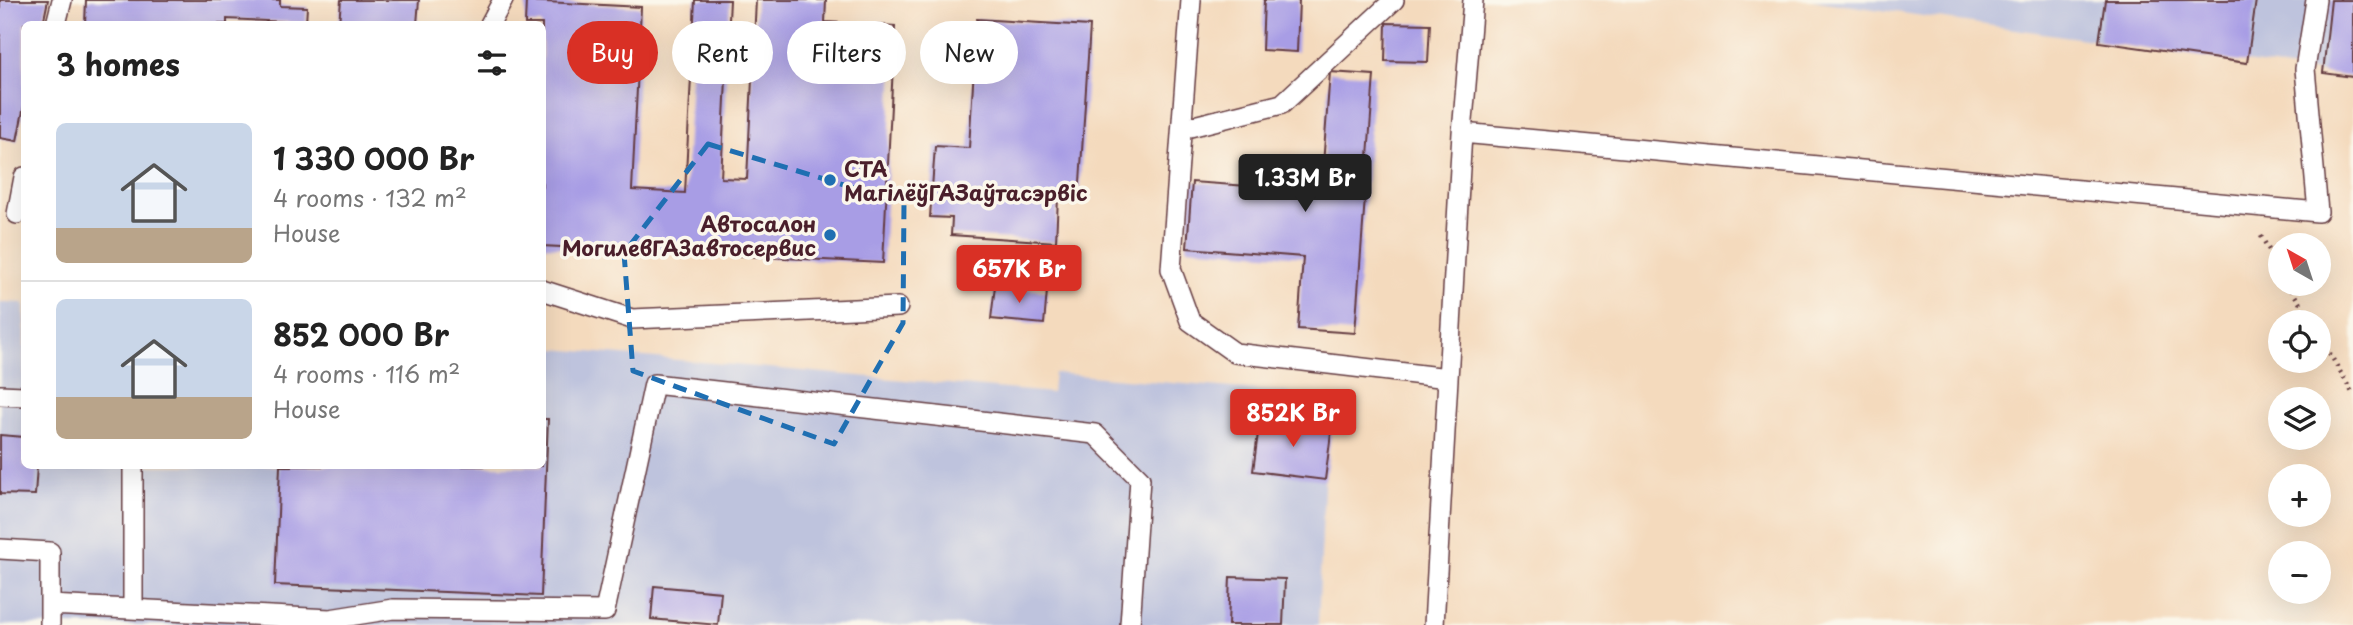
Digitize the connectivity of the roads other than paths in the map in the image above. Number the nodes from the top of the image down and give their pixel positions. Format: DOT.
graph roads {
  1 [pos="61,0"];
  2 [pos="503,0"];
  3 [pos="1192,0"];
  4 [pos="1394,0"];
  5 [pos="1473,0"];
  6 [pos="2316,0"];
  7 [pos="57,21"];
  8 [pos="492,21"];
  9 [pos="1182,129"];
  10 [pos="1462,133"];
  11 [pos="21,188"];
  12 [pos="14,214"];
  13 [pos="546,291"];
  14 [pos="898,307"];
  15 [pos="1448,378"];
  16 [pos="0,395"];
  17 [pos="21,396"];
  18 [pos="133,469"];
  19 [pos="0,549"];
  20 [pos="50,605"];
  21 [pos="133,609"];
  22 [pos="50,625"];
  23 [pos="1130,625"];
  24 [pos="1434,625"];
  1 -- 7 [label="lane"];
  2 -- 8 [label="lane"];
  3 -- 9 [label="lane"];
  4 -- 9 [label="lane"];
  5 -- 10 [label="lane"];
  6 -- 10 [label="lane"];
  9 -- 15 [label="lane"];
  10 -- 15 [label="lane"];
  11 -- 12 [label="lane"];
  13 -- 14 [label="lane"];
  15 -- 24 [label="lane"];
  16 -- 17 [label="lane"];
  18 -- 21 [label="lane"];
  19 -- 20 [label="lane"];
  20 -- 21 [label="lane"];
  20 -- 22 [label="lane"];
  21 -- 23 [label="lane"];
}
